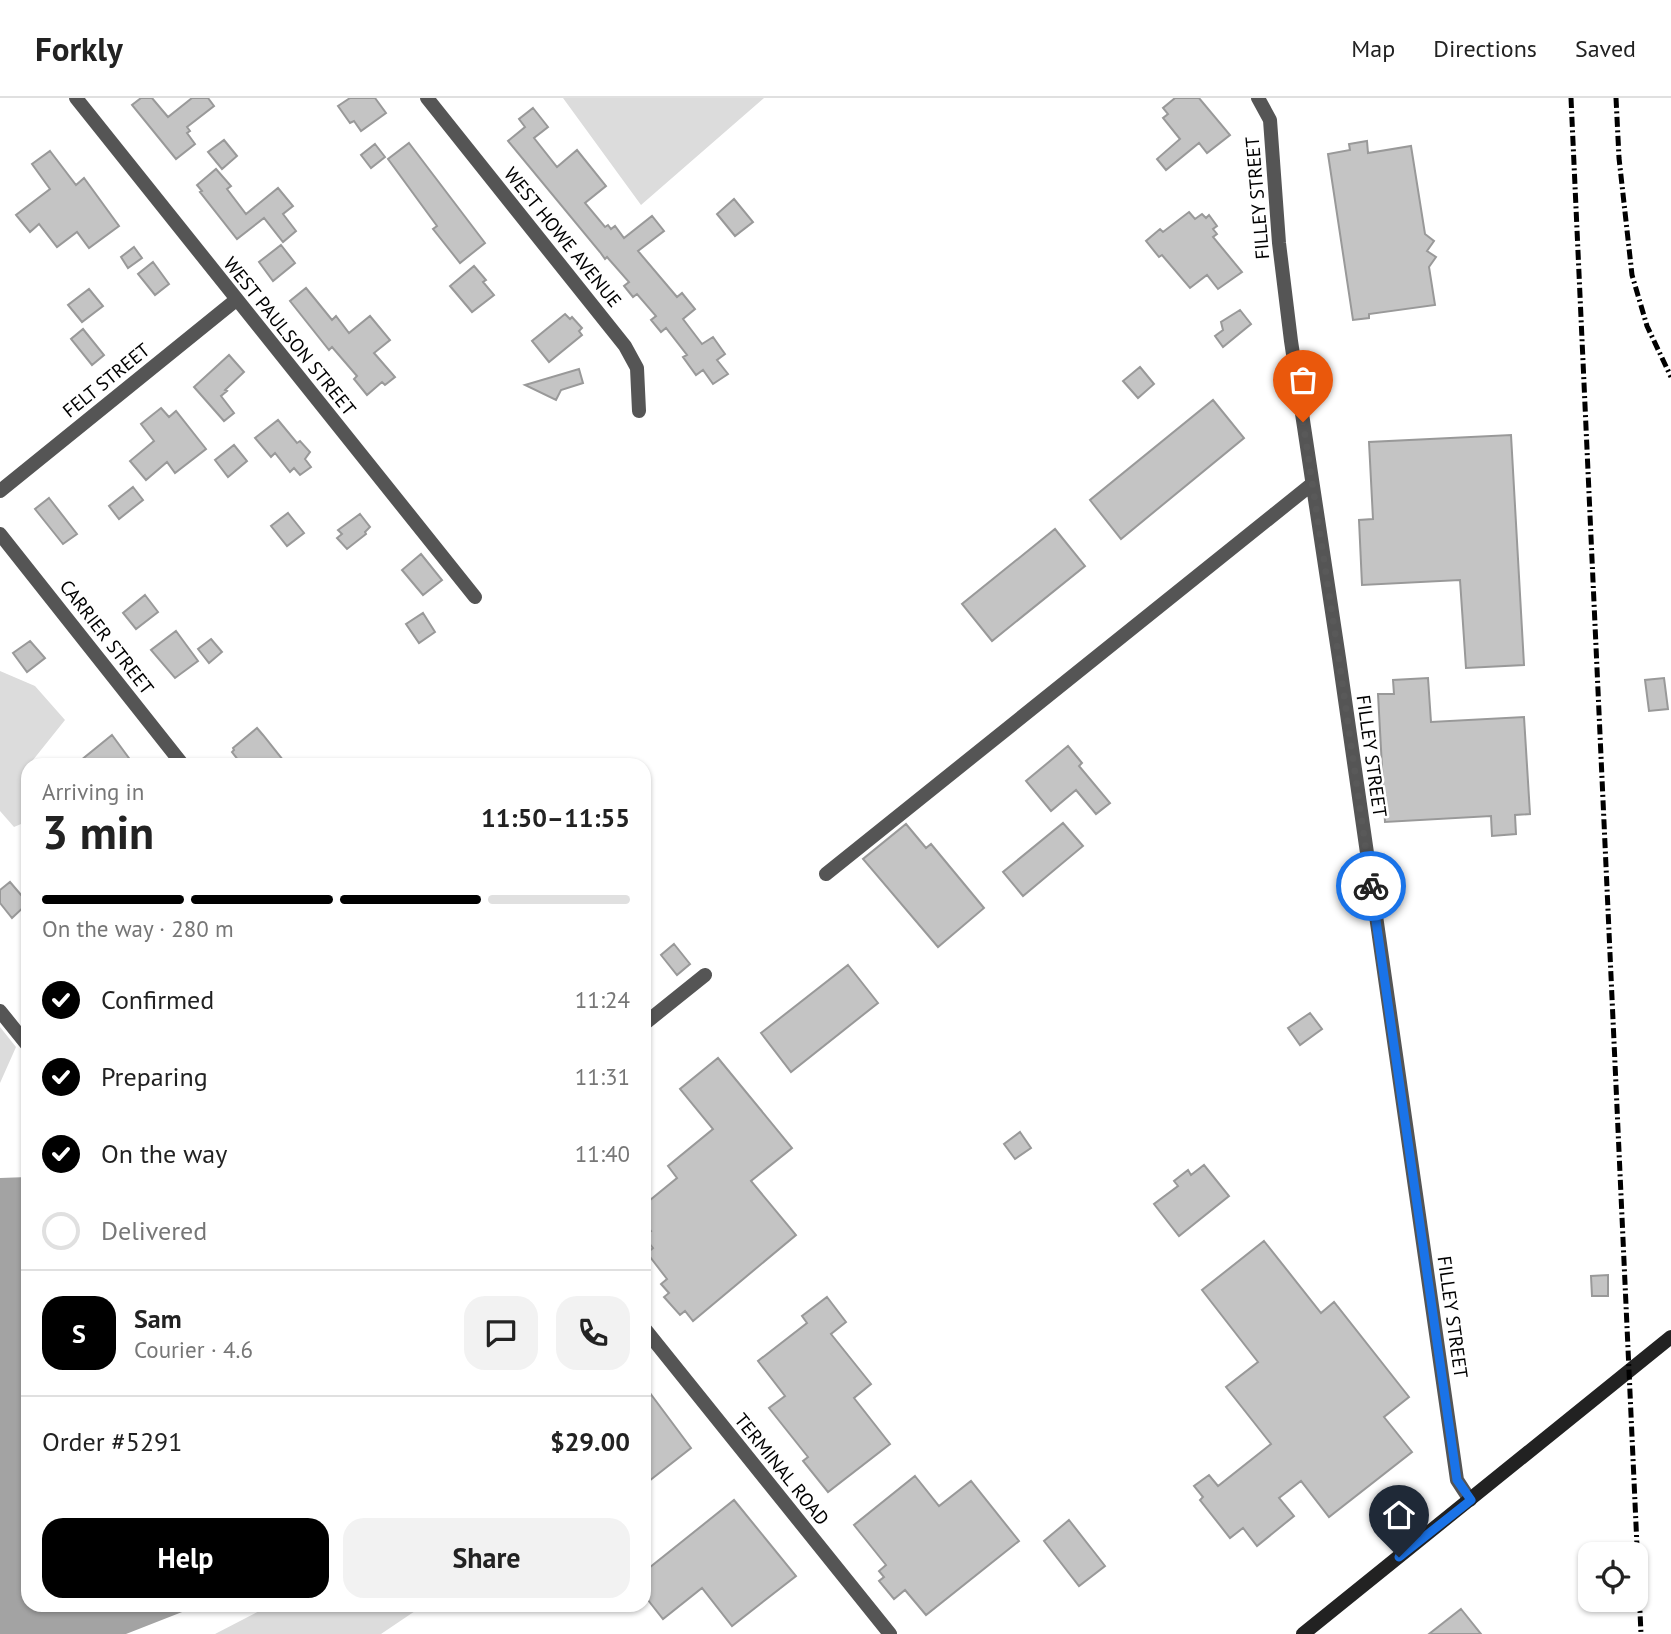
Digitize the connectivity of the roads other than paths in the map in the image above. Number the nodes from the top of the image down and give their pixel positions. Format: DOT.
graph roads {
  1 [pos="76,98"];
  2 [pos="428,98"];
  3 [pos="1258,98"];
  4 [pos="236,300"];
  5 [pos="639,411"];
  6 [pos="1312,484"];
  7 [pos="0,491"];
  8 [pos="0,534"];
  9 [pos="475,597"];
  10 [pos="177,758"];
  11 [pos="827,874"];
  12 [pos="705,975"];
  13 [pos="0,1011"];
  14 [pos="651,1018"];
  15 [pos="21,1037"];
  16 [pos="651,1337"];
  17 [pos="1671,1337"];
  18 [pos="1471,1500"];
  19 [pos="890,1634"];
  20 [pos="1303,1634"];
  1 -- 4 [label="street, WEST PAULSON STREET"];
  2 -- 5 [label="street, WEST HOWE AVENUE"];
  3 -- 6 [label="street, FILLEY STREET"];
  4 -- 7 [label="street, FELT STREET"];
  4 -- 9 [label="street, WEST PAULSON STREET"];
  6 -- 11 [label="street"];
  6 -- 18 [label="street, FILLEY STREET"];
  8 -- 10 [label="street, CARRIER STREET"];
  12 -- 14 [label="street"];
  13 -- 15 [label="street"];
  16 -- 19 [label="street, TERMINAL ROAD"];
  17 -- 18 [label="street"];
  18 -- 20 [label="street"];
}
